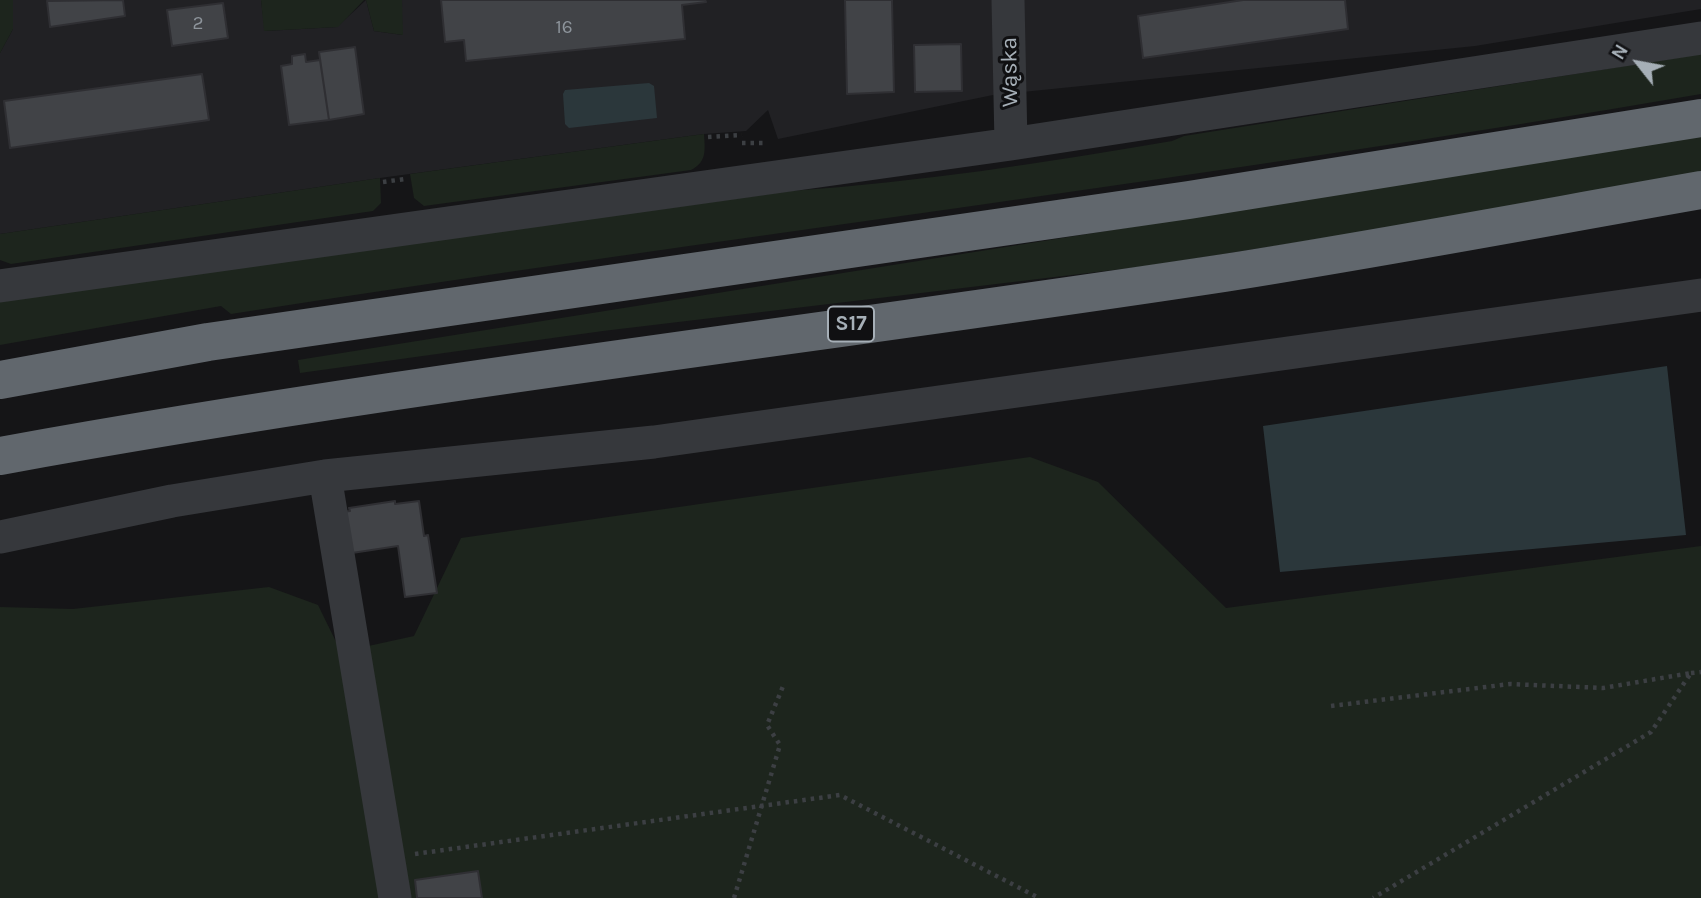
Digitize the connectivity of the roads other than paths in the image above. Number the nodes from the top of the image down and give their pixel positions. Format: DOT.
graph roads {
  1 [pos="1008,0"];
  2 [pos="1701,38"];
  3 [pos="1701,118"];
  4 [pos="1011,144"];
  5 [pos="1701,190"];
  6 [pos="0,286"];
  7 [pos="1701,295"];
  8 [pos="0,380"];
  9 [pos="0,456"];
  10 [pos="325,476"];
  11 [pos="0,537"];
  12 [pos="395,898"];
  1 -- 4 [label="street, Wąska"];
  2 -- 4 [label="street"];
  3 -- 8 [label="highway"];
  4 -- 6 [label="street"];
  5 -- 9 [label="highway, S17"];
  7 -- 10 [label="street"];
  10 -- 11 [label="street"];
  10 -- 12 [label="street"];
}
